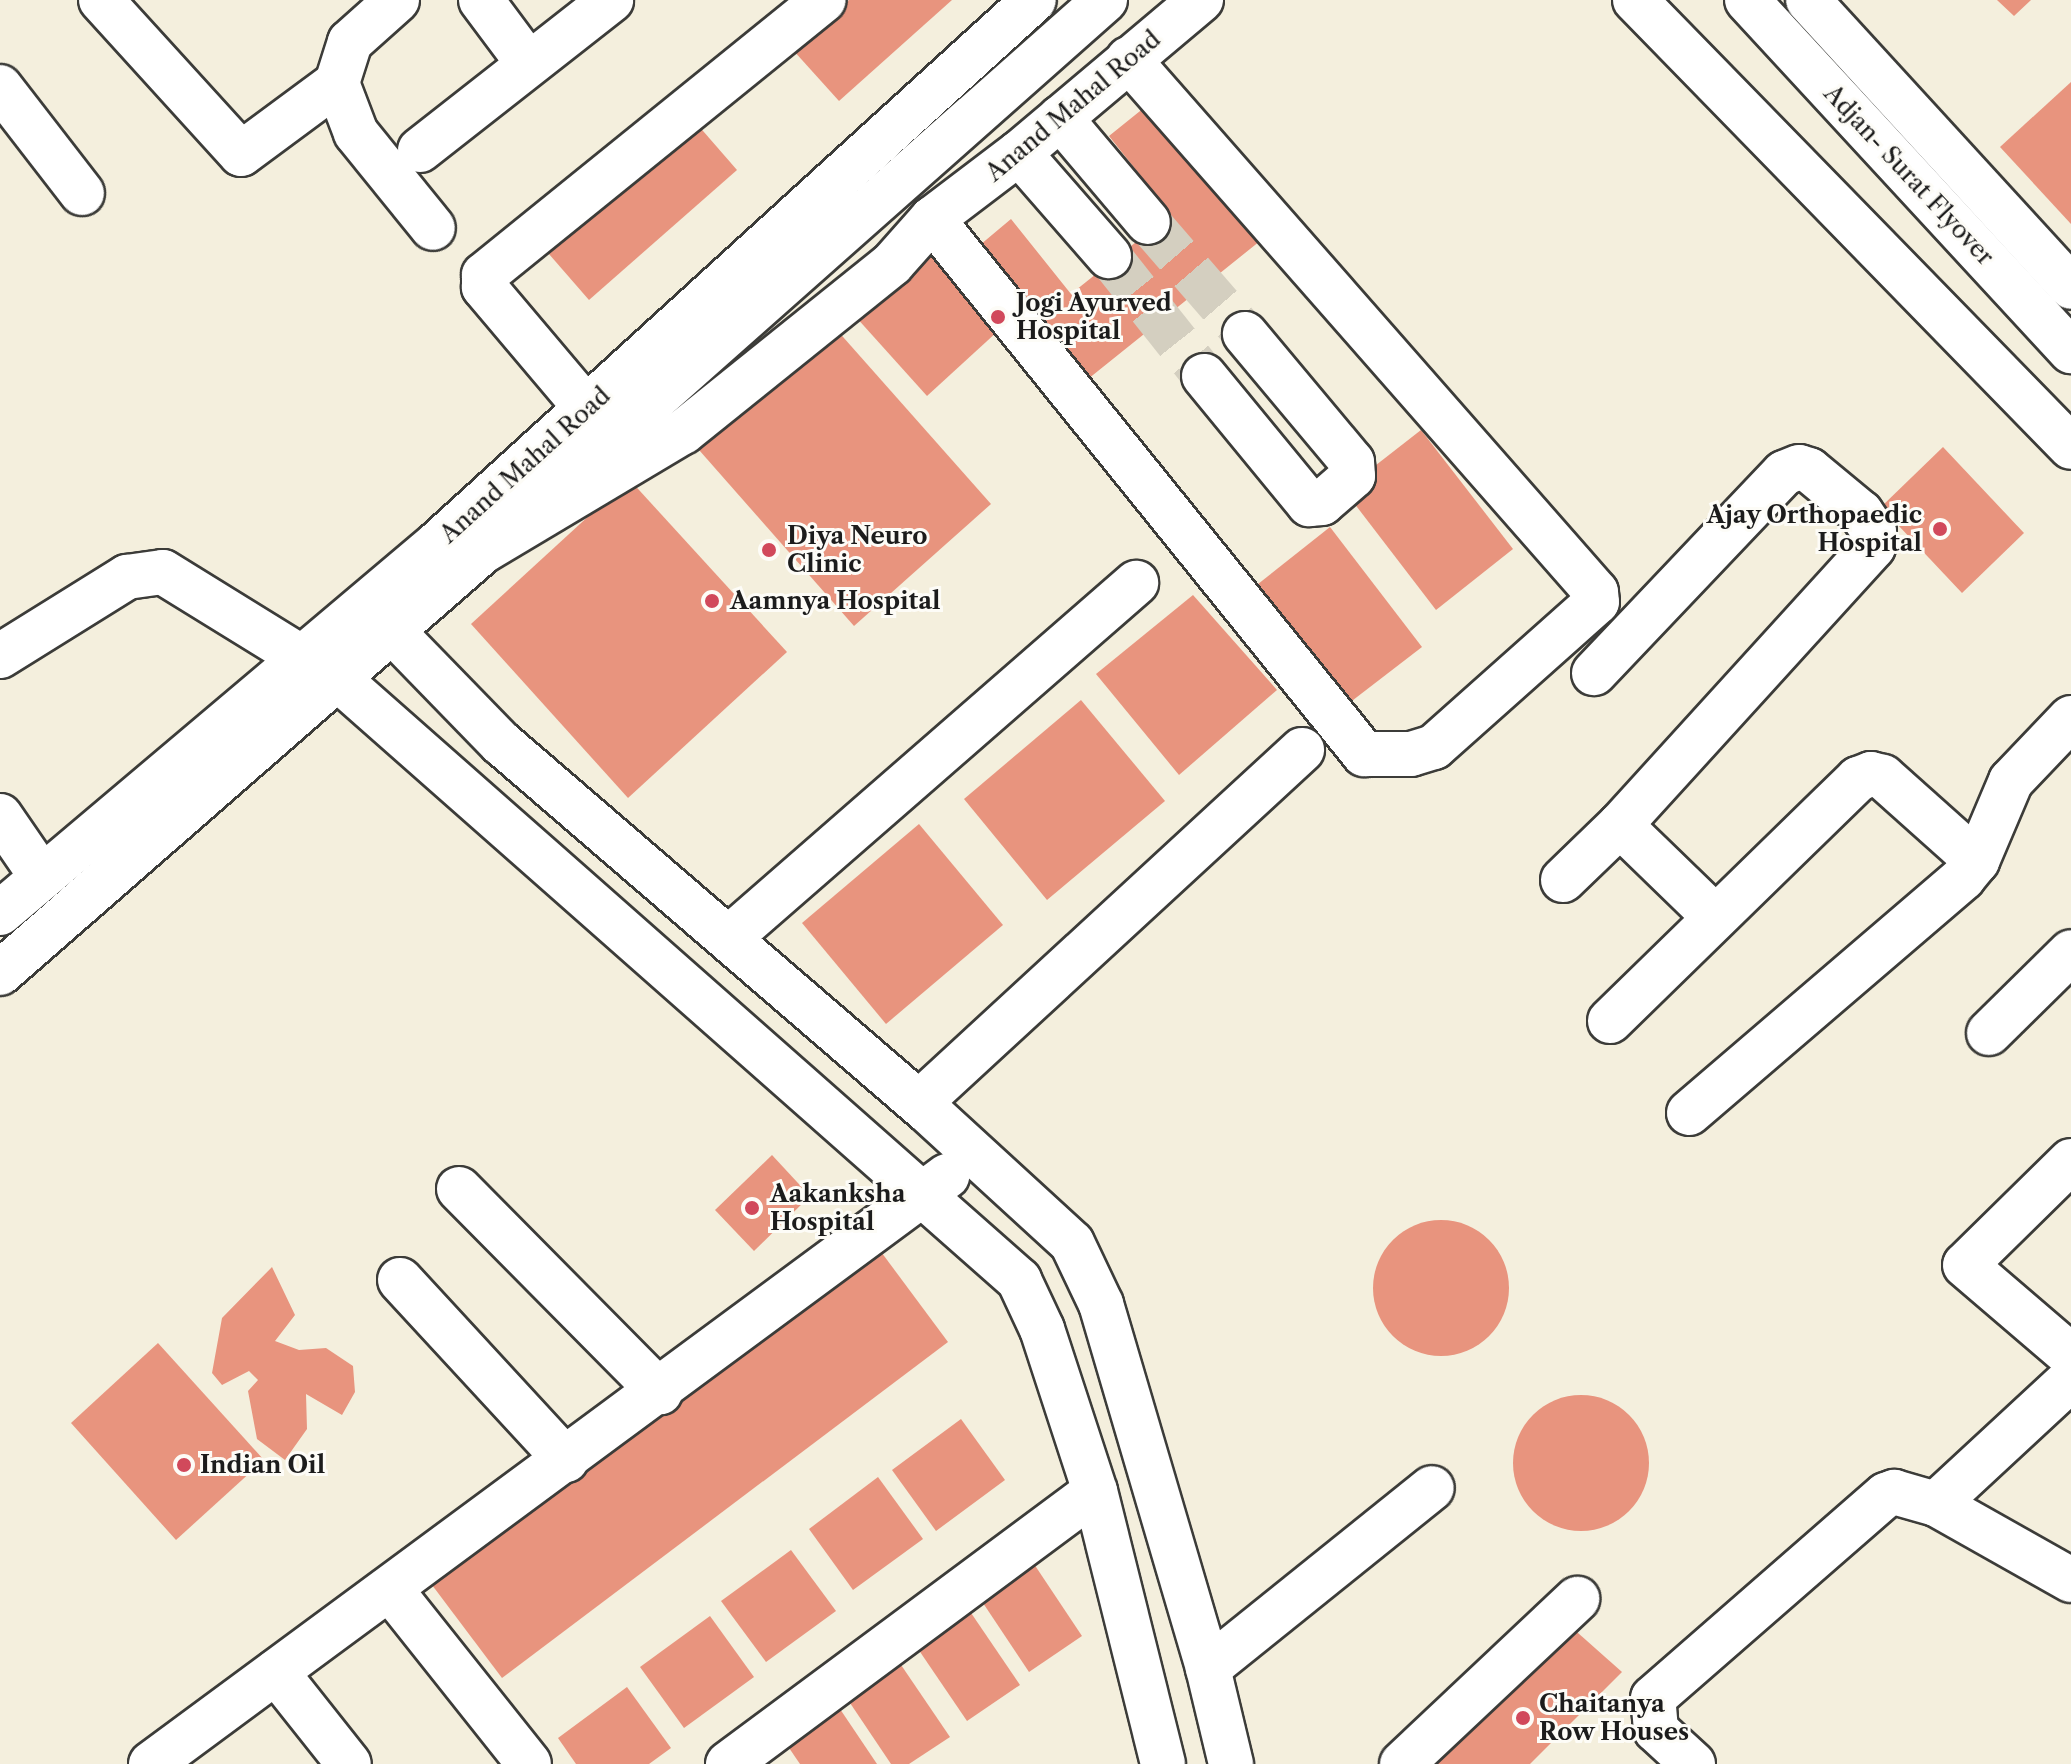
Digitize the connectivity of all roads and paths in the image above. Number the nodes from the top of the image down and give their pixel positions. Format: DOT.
graph roads {
  1 [pos="101,0"];
  2 [pos="481,0"];
  3 [pos="611,0"];
  4 [pos="823,0"];
  5 [pos="1034,0"];
  6 [pos="1105,0"];
  7 [pos="1201,0"];
  8 [pos="1635,0"];
  9 [pos="1747,0"];
  10 [pos="1808,0"];
  11 [pos="394,1"];
  12 [pos="1128,59"];
  13 [pos="528,63"];
  14 [pos="337,83"];
  15 [pos="0,87"];
  16 [pos="1060,118"];
  17 [pos="420,150"];
  18 [pos="1019,153"];
  19 [pos="82,193"];
  20 [pos="932,219"];
  21 [pos="1148,222"];
  22 [pos="433,228"];
  23 [pos="1109,256"];
  24 [pos="2071,287"];
  25 [pos="1245,334"];
  26 [pos="2071,351"];
  27 [pos="1204,376"];
  28 [pos="599,426"];
  29 [pos="2071,447"];
  30 [pos="483,551"];
  31 [pos="1136,583"];
  32 [pos="391,630"];
  33 [pos="0,656"];
  34 [pos="331,666"];
  35 [pos="1594,673"];
  36 [pos="2071,718"];
  37 [pos="1302,750"];
  38 [pos="0,816"];
  39 [pos="1620,825"];
  40 [pos="1977,861"];
  41 [pos="42,877"];
  42 [pos="1563,880"];
  43 [pos="0,913"];
  44 [pos="1715,917"];
  45 [pos="730,937"];
  46 [pos="2071,952"];
  47 [pos="0,973"];
  48 [pos="1610,1021"];
  49 [pos="1989,1033"];
  50 [pos="919,1103"];
  51 [pos="1689,1113"];
  52 [pos="975,1152"];
  53 [pos="2071,1161"];
  54 [pos="459,1189"];
  55 [pos="927,1194"];
  56 [pos="400,1280"];
  57 [pos="2071,1356"];
  58 [pos="2071,1379"];
  59 [pos="660,1392"];
  60 [pos="566,1460"];
  61 [pos="1432,1488"];
  62 [pos="1095,1491"];
  63 [pos="1936,1504"];
  64 [pos="2071,1580"];
  65 [pos="390,1589"];
  66 [pos="1577,1599"];
  67 [pos="1208,1668"];
  68 [pos="276,1672"];
  69 [pos="151,1764"];
  70 [pos="349,1764"];
  71 [pos="529,1764"];
  72 [pos="728,1764"];
  73 [pos="1163,1764"];
  74 [pos="1231,1764"];
  75 [pos="1402,1764"];
  76 [pos="1693,1764"];
  1 -- 14 [label="main road"];
  2 -- 13 [label="main road"];
  3 -- 13 [label="main road"];
  4 -- 28 [label="main road"];
  5 -- 28 [label="main road, Anand Mahal Road"];
  6 -- 28 [label="main road"];
  7 -- 12 [label="main road, Anand Mahal Road"];
  8 -- 29 [label="main road"];
  9 -- 26 [label="main road, Adjan- Surat Flyover"];
  10 -- 24 [label="main road"];
  11 -- 14 [label="main road"];
  12 -- 16 [label="main road, Anand Mahal Road"];
  12 -- 20 [label="main road"];
  13 -- 17 [label="main road"];
  14 -- 22 [label="main road"];
  15 -- 19 [label="main road"];
  16 -- 18 [label="main road, Anand Mahal Road"];
  16 -- 21 [label="main road"];
  18 -- 20 [label="main road, Anand Mahal Road"];
  18 -- 23 [label="main road"];
  20 -- 30 [label="main road, Anand Mahal Road"];
  25 -- 27 [label="main road"];
  28 -- 30 [label="main road"];
  28 -- 34 [label="main road, Anand Mahal Road"];
  30 -- 32 [label="main road"];
  31 -- 45 [label="main road"];
  32 -- 34 [label="main road"];
  32 -- 45 [label="main road"];
  33 -- 34 [label="main road"];
  34 -- 41 [label="main road, Anand Mahal Road"];
  34 -- 47 [label="main road, Anand Mahal Road"];
  34 -- 55 [label="main road"];
  35 -- 39 [label="main road"];
  36 -- 40 [label="main road"];
  37 -- 50 [label="main road"];
  38 -- 41 [label="main road"];
  39 -- 42 [label="main road"];
  39 -- 44 [label="main road"];
  40 -- 44 [label="main road"];
  40 -- 51 [label="main road"];
  41 -- 43 [label="main road, Anand Mahal Road"];
  44 -- 48 [label="main road"];
  45 -- 50 [label="main road"];
  46 -- 49 [label="main road"];
  50 -- 52 [label="main road"];
  52 -- 55 [label="main road"];
  52 -- 67 [label="main road"];
  53 -- 57 [label="main road"];
  54 -- 59 [label="main road"];
  55 -- 59 [label="main road"];
  55 -- 62 [label="main road"];
  56 -- 60 [label="main road"];
  58 -- 63 [label="main road"];
  59 -- 60 [label="main road"];
  60 -- 65 [label="main road"];
  61 -- 67 [label="main road"];
  62 -- 72 [label="main road"];
  62 -- 73 [label="main road"];
  63 -- 64 [label="main road"];
  63 -- 76 [label="main road"];
  65 -- 68 [label="main road"];
  65 -- 71 [label="main road"];
  66 -- 75 [label="main road"];
  67 -- 74 [label="main road"];
  68 -- 69 [label="main road"];
  68 -- 70 [label="main road"];
}
